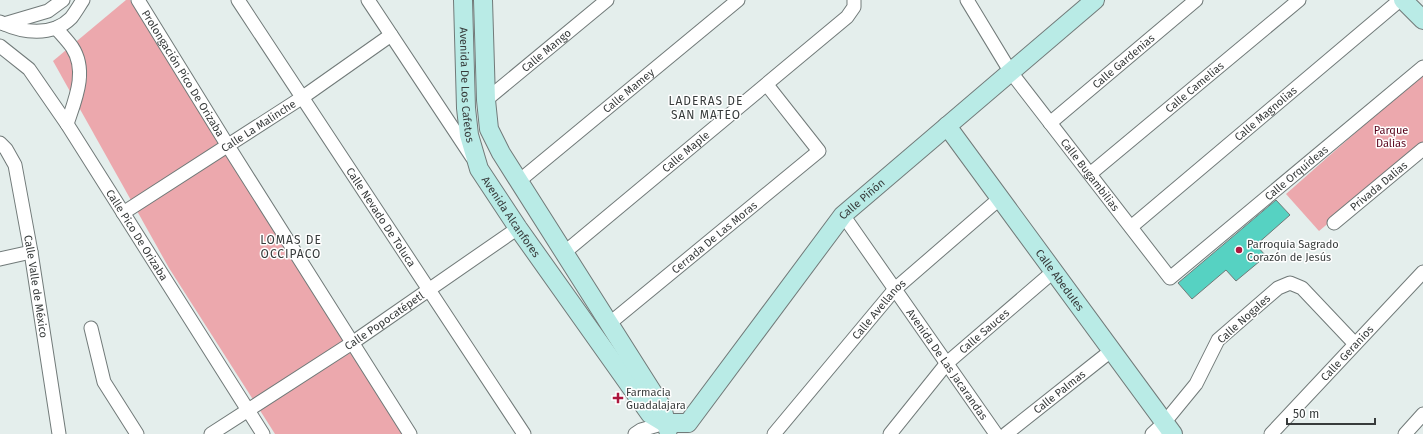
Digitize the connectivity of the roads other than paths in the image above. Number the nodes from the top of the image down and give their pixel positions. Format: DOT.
graph roads {
  1 [pos="63,0"];
  2 [pos="83,0"];
  3 [pos="138,0"];
  4 [pos="238,0"];
  5 [pos="368,0"];
  6 [pos="463,0"];
  7 [pos="483,0"];
  8 [pos="607,0"];
  9 [pos="738,0"];
  10 [pos="854,0"];
  11 [pos="967,0"];
  12 [pos="1095,0"];
  13 [pos="1196,0"];
  14 [pos="1299,0"];
  15 [pos="1401,0"];
  16 [pos="1423,20"];
  17 [pos="2,23"];
  18 [pos="56,28"];
  19 [pos="391,36"];
  20 [pos="0,46"];
  21 [pos="1423,67"];
  22 [pos="1010,71"];
  23 [pos="767,85"];
  24 [pos="302,97"];
  25 [pos="486,100"];
  26 [pos="1050,123"];
  27 [pos="67,124"];
  28 [pos="947,126"];
  29 [pos="0,143"];
  30 [pos="228,146"];
  31 [pos="1423,149"];
  32 [pos="501,153"];
  33 [pos="479,169"];
  34 [pos="1090,174"];
  35 [pos="519,181"];
  36 [pos="999,199"];
  37 [pos="123,213"];
  38 [pos="843,215"];
  39 [pos="1334,223"];
  40 [pos="1131,227"];
  41 [pos="518,228"];
  42 [pos="31,252"];
  43 [pos="565,252"];
  44 [pos="0,258"];
  45 [pos="1054,271"];
  46 [pos="1423,272"];
  47 [pos="1170,278"];
  48 [pos="430,289"];
  49 [pos="895,289"];
  50 [pos="610,324"];
  51 [pos="92,328"];
  52 [pos="352,344"];
  53 [pos="1355,344"];
  54 [pos="1112,350"];
  55 [pos="947,363"];
  56 [pos="248,410"];
  57 [pos="1423,414"];
  58 [pos="668,429"];
  59 [pos="1163,430"];
  60 [pos="59,434"];
  61 [pos="137,434"];
  62 [pos="211,434"];
  63 [pos="263,434"];
  64 [pos="410,434"];
  65 [pos="524,434"];
  66 [pos="635,434"];
  67 [pos="774,434"];
  68 [pos="890,434"];
  69 [pos="996,434"];
  70 [pos="1006,434"];
  71 [pos="1271,434"];
  72 [pos="1405,434"];
  1 -- 17 [label="street"];
  2 -- 18 [label="street"];
  3 -- 30 [label="street, Prolongación Pico De Orizaba"];
  4 -- 24 [label="street, Calle Nevado De Toluca"];
  5 -- 19 [label="street, Avenida Alcanfores"];
  6 -- 33 [label="street, Avenida De Los Cafetos"];
  7 -- 25 [label="street, Avenida De Los Cafetos"];
  8 -- 25 [label="street, Calle Mango"];
  9 -- 35 [label="street, Calle Mamey"];
  10 -- 23 [label="street, Calle Maple"];
  11 -- 22 [label="street, Calle Bugambilias"];
  12 -- 22 [label="street, Calle Piñón"];
  13 -- 26 [label="street, Calle Gardenias"];
  14 -- 34 [label="street, Calle Camelias"];
  15 -- 16 [label="street"];
  15 -- 40 [label="street, Calle Magnolias"];
  17 -- 18 [label="street"];
  18 -- 27 [label="street"];
  19 -- 24 [label="street, Calle La Malinche"];
  19 -- 33 [label="street, Avenida Alcanfores"];
  20 -- 27 [label="street, Calle Pico De Orizaba"];
  21 -- 47 [label="street, Calle Orquídeas"];
  22 -- 26 [label="street, Calle Bugambilias"];
  22 -- 28 [label="street, Calle Piñón"];
  23 -- 43 [label="street, Calle Maple"];
  23 -- 50 [label="street, Cerrada De Las Moras"];
  24 -- 30 [label="street, Calle La Malinche"];
  24 -- 48 [label="street, Calle Nevado De Toluca"];
  25 -- 32 [label="street, Avenida De Los Cafetos"];
  26 -- 34 [label="street, Calle Bugambilias"];
  27 -- 37 [label="street, Calle Pico De Orizaba"];
  28 -- 36 [label="street, Calle Abedules"];
  28 -- 38 [label="street, Calle Piñón"];
  29 -- 42 [label="street, Calle Valle de México"];
  30 -- 37 [label="street, Calle La Malinche"];
  30 -- 52 [label="street"];
  31 -- 39 [label="street, Privada Dalias"];
  32 -- 33 [label="street"];
  32 -- 35 [label="street"];
  33 -- 41 [label="street, Avenida Alcanfores"];
  34 -- 40 [label="street, Calle Bugambilias"];
  35 -- 43 [label="street"];
  36 -- 45 [label="street, Calle Abedules"];
  36 -- 49 [label="street, Calle Avellanos"];
  37 -- 56 [label="street, Calle Pico De Orizaba"];
  38 -- 49 [label="street, Avenida De Las Jacarandas"];
  38 -- 58 [label="street, Calle Piñón"];
  40 -- 47 [label="street, Calle Bugambilias"];
  41 -- 48 [label="street, Calle Popocatépetl"];
  41 -- 58 [label="street, Avenida Alcanfores"];
  42 -- 44 [label="street"];
  42 -- 60 [label="street, Calle Valle de México"];
  43 -- 50 [label="street"];
  45 -- 54 [label="street, Calle Abedules"];
  45 -- 55 [label="street, Calle Sauces"];
  46 -- 53 [label="street, Calle Geranios"];
  48 -- 52 [label="street, Calle Popocatépetl"];
  48 -- 65 [label="street, Calle Nevado De Toluca"];
  49 -- 55 [label="street, Avenida De Las Jacarandas"];
  49 -- 67 [label="street, Calle Avellanos"];
  50 -- 58 [label="street"];
  51 -- 61 [label="street"];
  52 -- 56 [label="street, Calle Popocatépetl"];
  52 -- 64 [label="street"];
  53 -- 59 [label="street, Calle Nogales"];
  53 -- 71 [label="street, Calle Geranios"];
  54 -- 59 [label="street, Calle Abedules"];
  54 -- 70 [label="street, Calle Palmas"];
  55 -- 68 [label="street, Calle Sauces"];
  55 -- 69 [label="street, Avenida De Las Jacarandas"];
  56 -- 62 [label="street, Calle Popocatépetl"];
  56 -- 63 [label="street, Calle Pico De Orizaba"];
  57 -- 72 [label="street"];
  58 -- 66 [label="street"];
}
